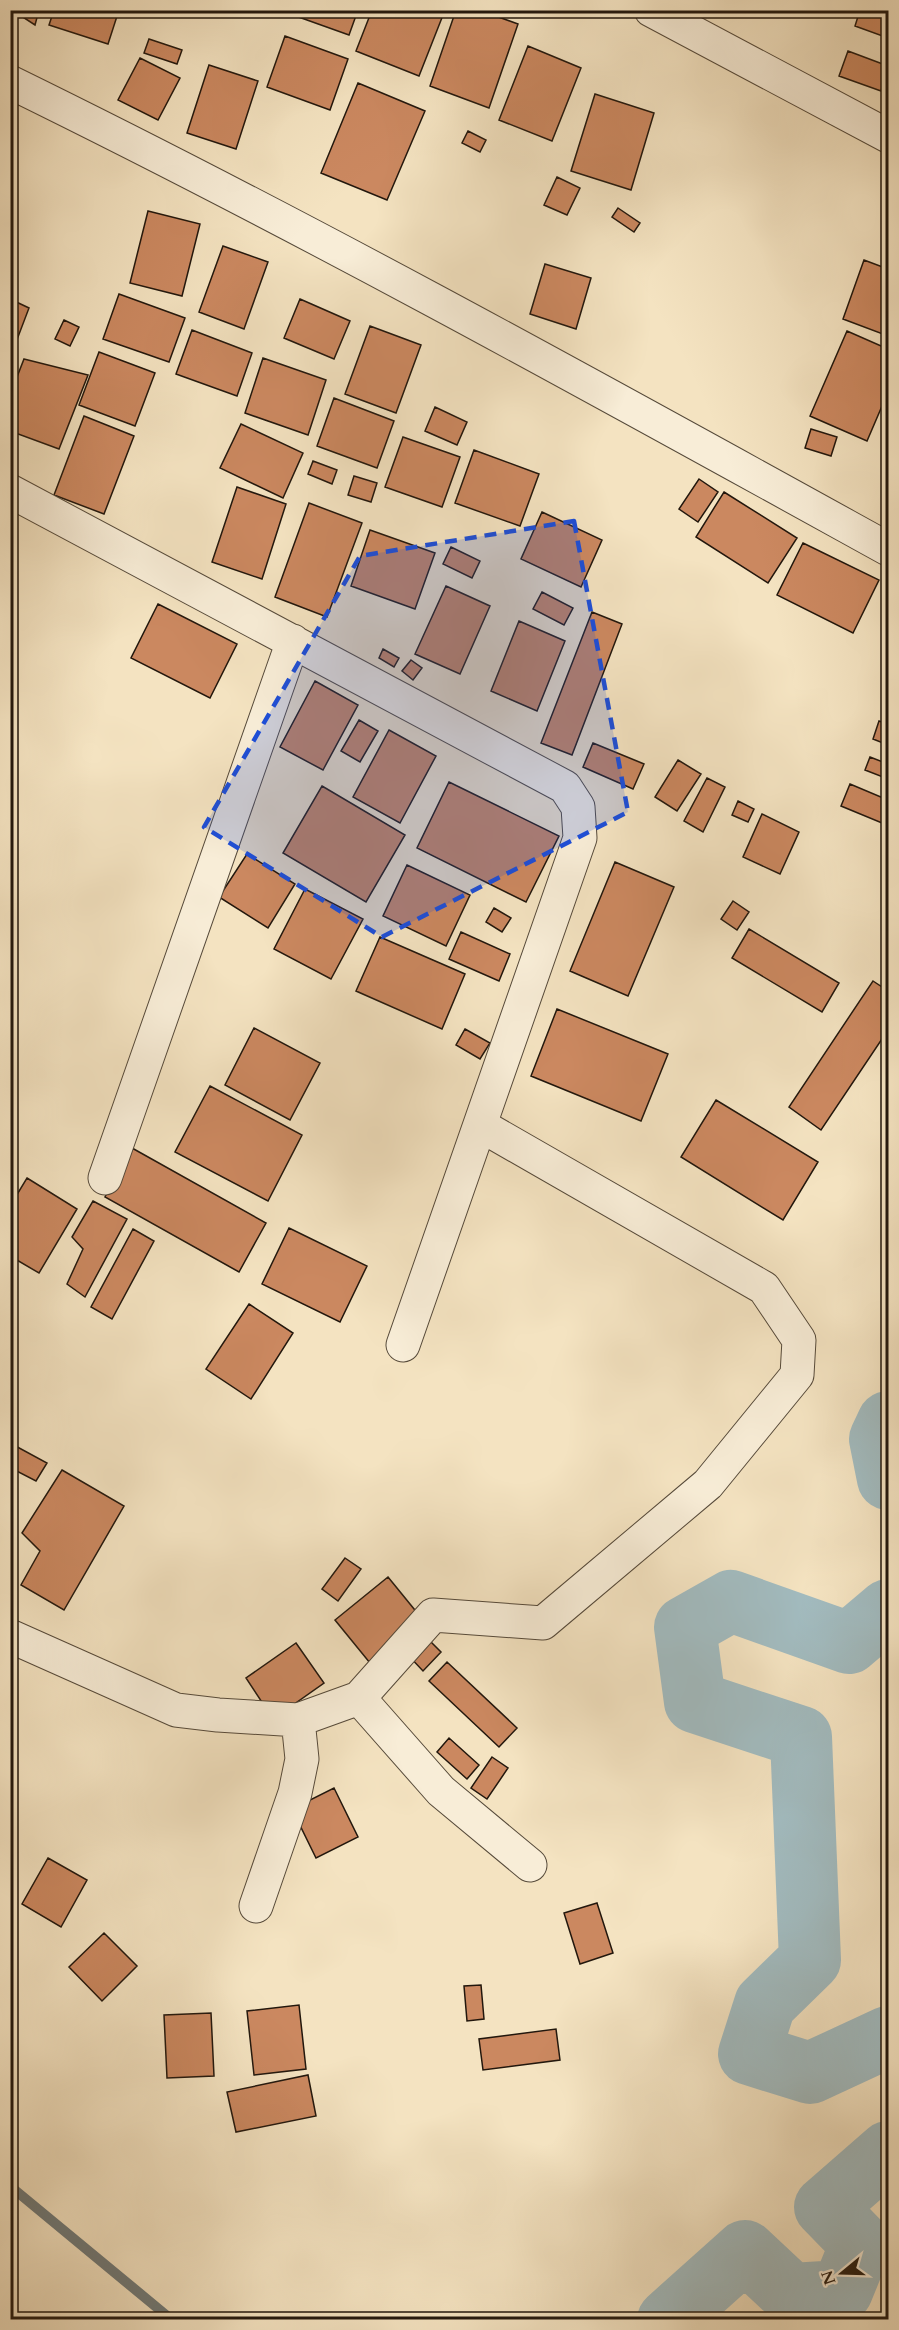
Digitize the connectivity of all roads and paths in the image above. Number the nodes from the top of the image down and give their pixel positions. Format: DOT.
graph roads {
  1 [pos="651,10"];
  2 [pos="10,82"];
  3 [pos="888,136"];
  4 [pos="10,491"];
  5 [pos="888,549"];
  6 [pos="293,641"];
  7 [pos="480,1125"];
  8 [pos="105,1178"];
  9 [pos="403,1345"];
  10 [pos="10,1636"];
  11 [pos="359,1698"];
  12 [pos="298,1720"];
  13 [pos="530,1864"];
  14 [pos="256,1906"];
  1 -- 3 [label="street"];
  2 -- 5 [label="street"];
  4 -- 6 [label="street"];
  6 -- 7 [label="street"];
  6 -- 8 [label="street"];
  7 -- 9 [label="street"];
  7 -- 11 [label="street"];
  10 -- 12 [label="street"];
  11 -- 12 [label="street"];
  11 -- 13 [label="street"];
  12 -- 14 [label="street"];
}
